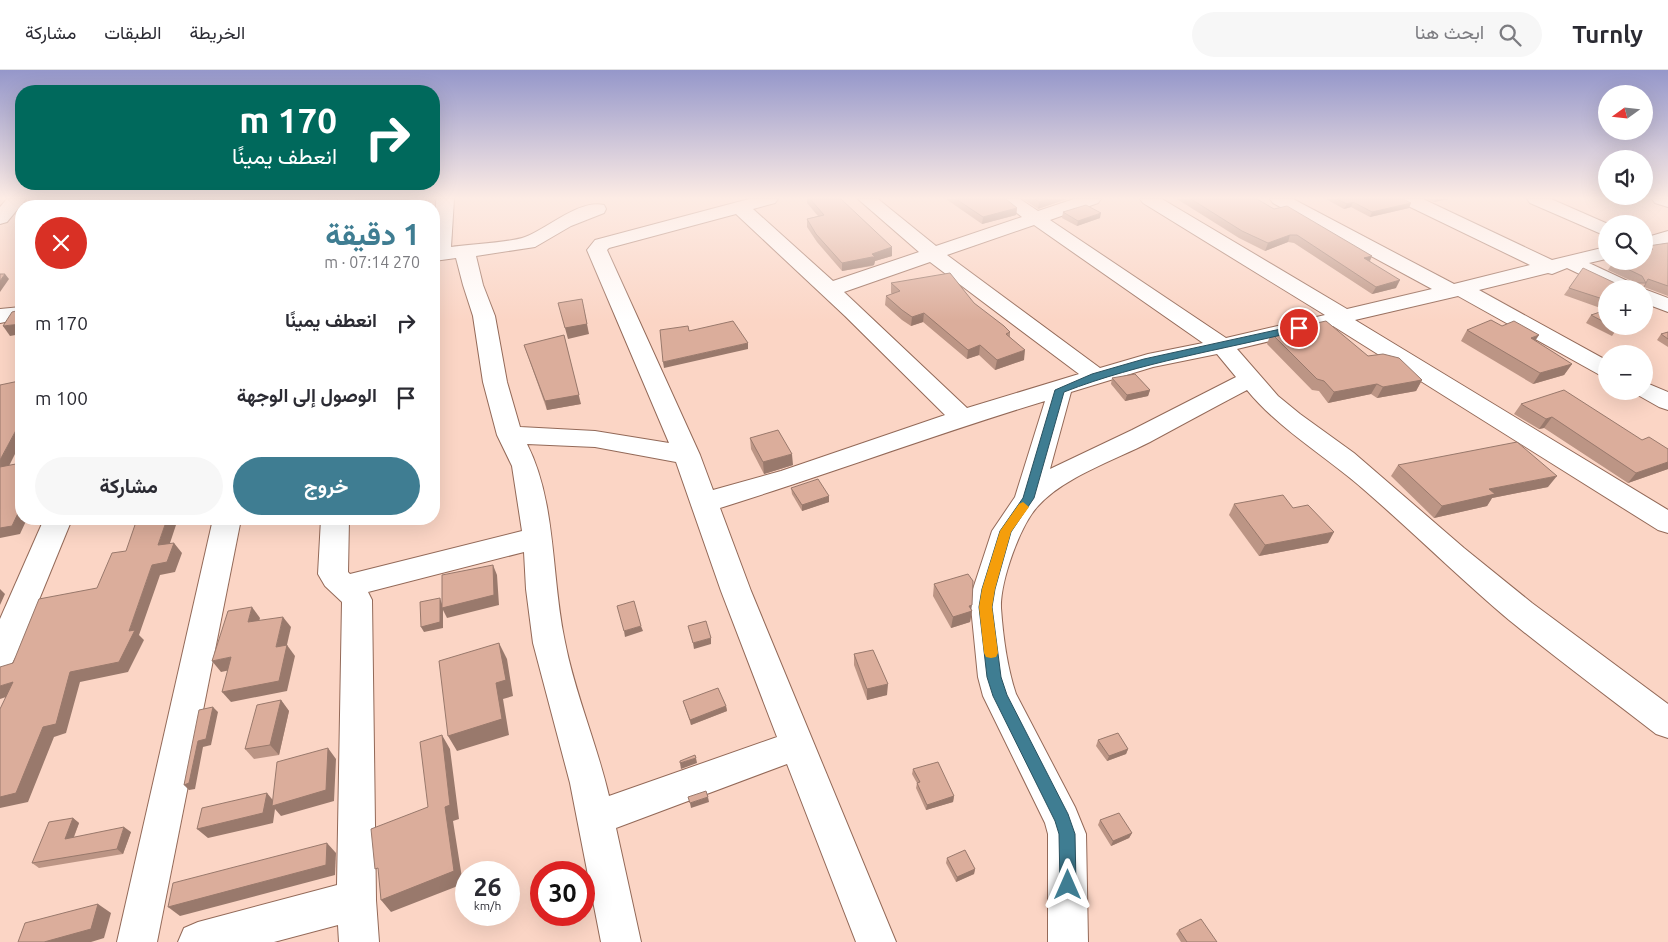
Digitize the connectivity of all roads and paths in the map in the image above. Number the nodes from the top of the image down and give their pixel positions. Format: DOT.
graph roads {
  1 [pos="535,240"];
  2 [pos="620,240"];
  3 [pos="777,240"];
  4 [pos="916,240"];
  5 [pos="977,240"];
  6 [pos="1068,240"];
  7 [pos="1215,240"];
  8 [pos="1358,240"];
  9 [pos="1503,240"];
  10 [pos="465,252"];
  11 [pos="440,255"];
  12 [pos="934,255"];
  13 [pos="1598,255"];
  14 [pos="1562,265"];
  15 [pos="1604,280"];
  16 [pos="831,288"];
  17 [pos="1456,290"];
  18 [pos="1653,299"];
  19 [pos="1668,306"];
  20 [pos="1341,318"];
  21 [pos="1222,346"];
  22 [pos="1598,364"];
  23 [pos="1096,376"];
  24 [pos="1249,379"];
  25 [pos="1060,390"];
  26 [pos="1653,394"];
  27 [pos="1668,402"];
  28 [pos="962,418"];
  29 [pos="510,435"];
  30 [pos="687,455"];
  31 [pos="1028,498"];
  32 [pos="703,503"];
  33 [pos="1668,523"];
  34 [pos="55,525"];
  35 [pos="226,525"];
  36 [pos="335,525"];
  37 [pos="537,538"];
  38 [pos="346,586"];
  39 [pos="0,656"];
  40 [pos="1668,723"];
  41 [pos="797,745"];
  42 [pos="596,818"];
  43 [pos="356,900"];
  44 [pos="137,942"];
  45 [pos="198,942"];
  46 [pos="359,942"];
  47 [pos="621,942"];
  48 [pos="876,942"];
  49 [pos="1068,942"];
  1 -- 10 [label="street"];
  2 -- 30 [label="street"];
  3 -- 16 [label="street"];
  4 -- 12 [label="street"];
  5 -- 12 [label="street"];
  6 -- 21 [label="street"];
  7 -- 20 [label="street"];
  8 -- 17 [label="street"];
  9 -- 14 [label="street"];
  10 -- 11 [label="street"];
  10 -- 29 [label="street"];
  12 -- 16 [label="street"];
  12 -- 23 [label="street"];
  13 -- 14 [label="street"];
  14 -- 15 [label="street"];
  14 -- 17 [label="street"];
  16 -- 28 [label="street"];
  17 -- 20 [label="street"];
  17 -- 22 [label="street"];
  18 -- 19 [label="street"];
  20 -- 21 [label="street"];
  20 -- 33 [label="street"];
  21 -- 23 [label="street"];
  21 -- 24 [label="street"];
  23 -- 25 [label="street"];
  24 -- 31 [label="street"];
  24 -- 40 [label="street"];
  25 -- 28 [label="street"];
  25 -- 31 [label="street"];
  26 -- 27 [label="street"];
  28 -- 32 [label="street"];
  29 -- 30 [label="street"];
  29 -- 37 [label="street"];
  30 -- 32 [label="street"];
  31 -- 49 [label="street"];
  32 -- 41 [label="street"];
  34 -- 39 [label="street"];
  35 -- 44 [label="street"];
  36 -- 38 [label="street"];
  37 -- 38 [label="street"];
  37 -- 42 [label="street"];
  38 -- 43 [label="street"];
  41 -- 42 [label="street"];
  41 -- 48 [label="street"];
  42 -- 47 [label="street"];
  43 -- 45 [label="street"];
  43 -- 46 [label="street"];
}
